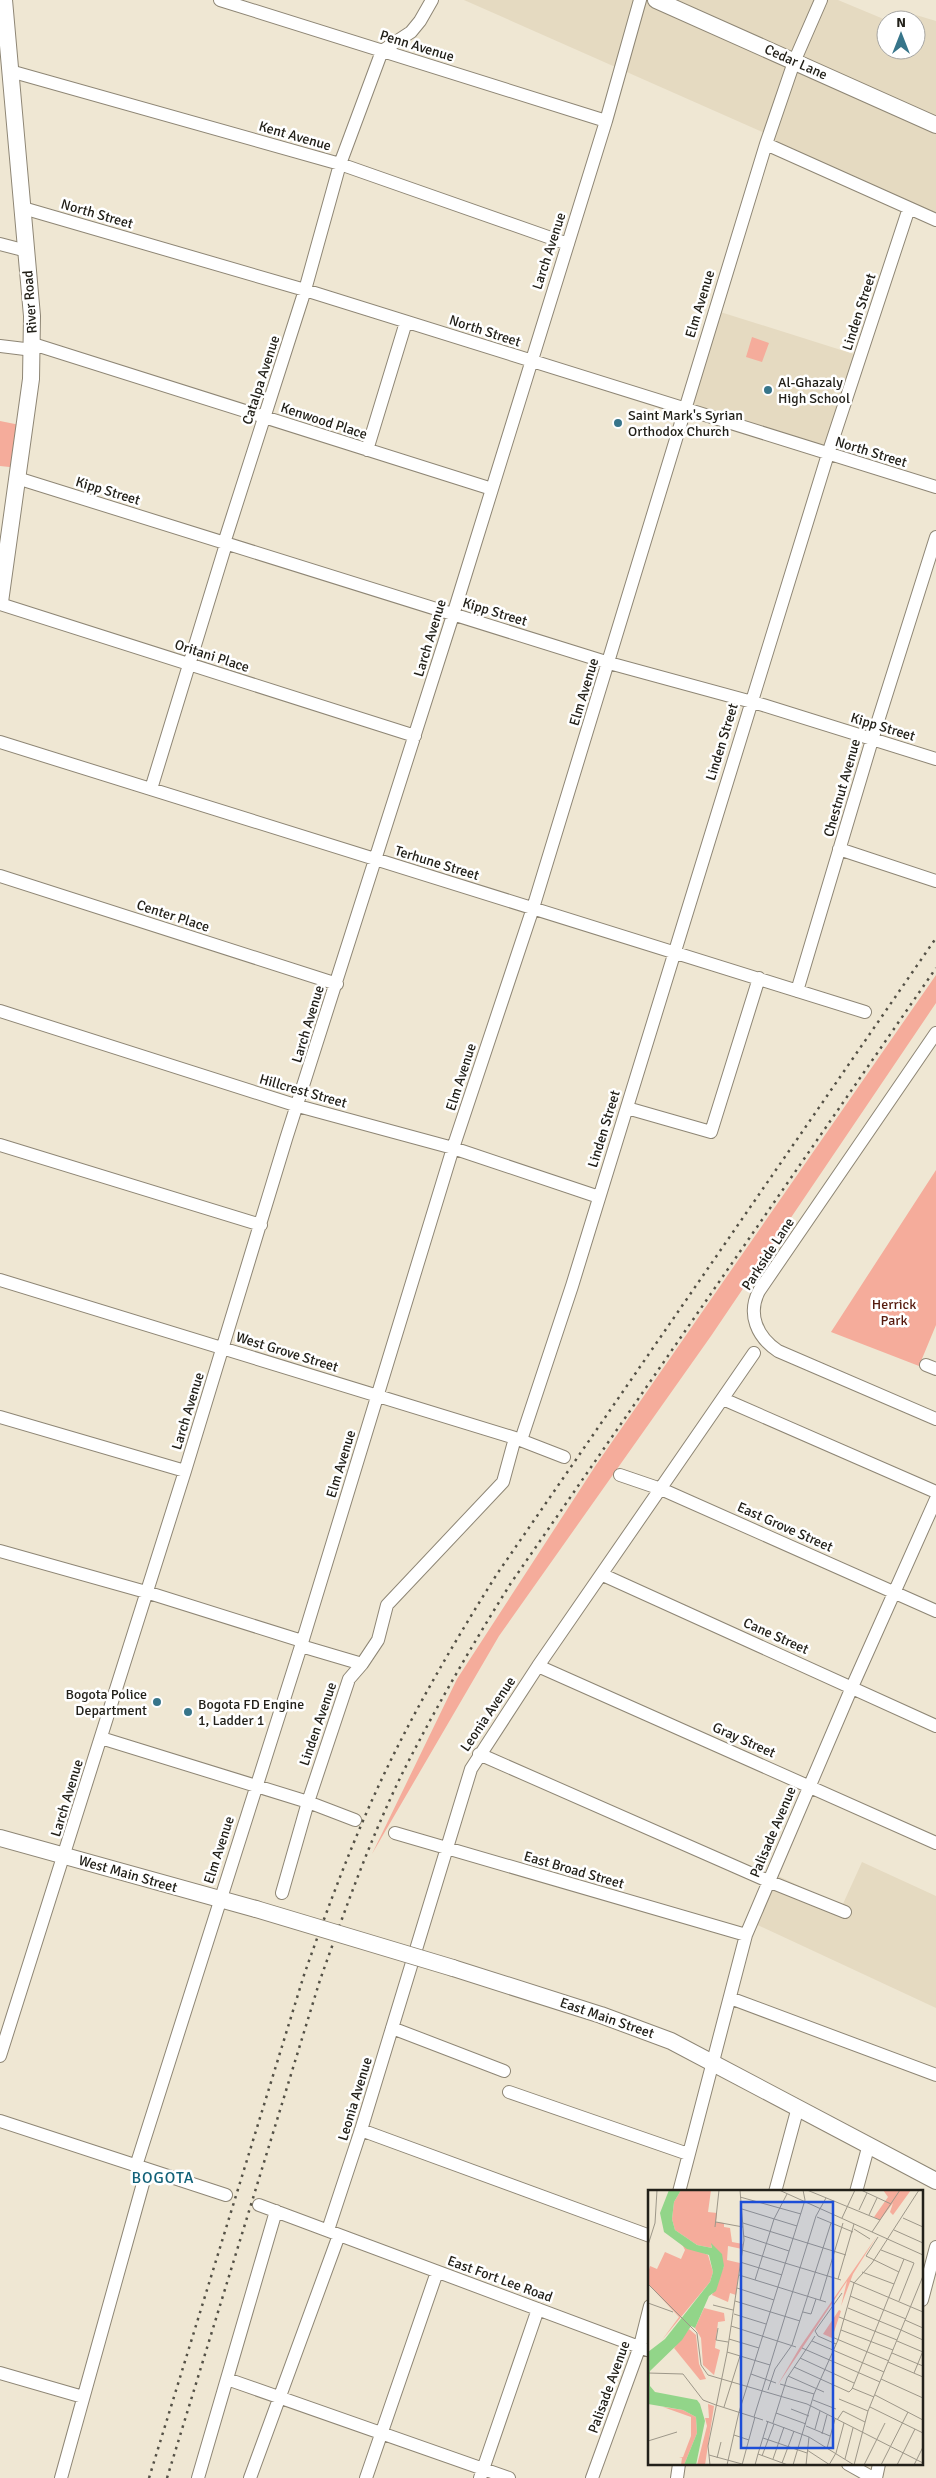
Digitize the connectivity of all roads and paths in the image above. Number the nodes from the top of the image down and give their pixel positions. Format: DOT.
graph roads {
  1 [pos="4,0"];
  2 [pos="220,0"];
  3 [pos="432,0"];
  4 [pos="640,0"];
  5 [pos="656,0"];
  6 [pos="821,0"];
  7 [pos="382,51"];
  8 [pos="794,62"];
  9 [pos="10,71"];
  10 [pos="606,121"];
  11 [pos="936,125"];
  12 [pos="766,144"];
  13 [pos="340,164"];
  14 [pos="23,208"];
  15 [pos="909,208"];
  16 [pos="936,220"];
  17 [pos="0,244"];
  18 [pos="568,244"];
  19 [pos="27,251"];
  20 [pos="305,290"];
  21 [pos="406,322"];
  22 [pos="0,346"];
  23 [pos="33,347"];
  24 [pos="530,361"];
  25 [pos="683,410"];
  26 [pos="265,417"];
  27 [pos="367,450"];
  28 [pos="828,454"];
  29 [pos="17,478"];
  30 [pos="936,487"];
  31 [pos="492,489"];
  32 [pos="936,537"];
  33 [pos="226,544"];
  34 [pos="0,603"];
  35 [pos="453,615"];
  36 [pos="609,663"];
  37 [pos="189,664"];
  38 [pos="750,702"];
  39 [pos="415,736"];
  40 [pos="872,740"];
  41 [pos="0,742"];
  42 [pos="936,759"];
  43 [pos="150,789"];
  44 [pos="839,849"];
  45 [pos="376,859"];
  46 [pos="0,876"];
  47 [pos="936,881"];
  48 [pos="533,908"];
  49 [pos="674,952"];
  50 [pos="759,978"];
  51 [pos="337,984"];
  52 [pos="797,990"];
  53 [pos="0,1011"];
  54 [pos="865,1012"];
  55 [pos="936,1033"];
  56 [pos="298,1106"];
  57 [pos="627,1108"];
  58 [pos="0,1145"];
  59 [pos="453,1148"];
  60 [pos="599,1197"];
  61 [pos="261,1225"];
  62 [pos="0,1280"];
  63 [pos="572,1286"];
  64 [pos="223,1349"];
  65 [pos="754,1353"];
  66 [pos="378,1396"];
  67 [pos="723,1398"];
  68 [pos="0,1417"];
  69 [pos="936,1419"];
  70 [pos="518,1439"];
  71 [pos="564,1457"];
  72 [pos="185,1471"];
  73 [pos="620,1475"];
  74 [pos="661,1489"];
  75 [pos="936,1492"];
  76 [pos="936,1499"];
  77 [pos="0,1551"];
  78 [pos="603,1575"];
  79 [pos="146,1592"];
  80 [pos="895,1592"];
  81 [pos="936,1611"];
  82 [pos="302,1643"];
  83 [pos="362,1664"];
  84 [pos="538,1666"];
  85 [pos="852,1687"];
  86 [pos="936,1726"];
  87 [pos="101,1738"];
  88 [pos="479,1754"];
  89 [pos="810,1786"];
  90 [pos="255,1787"];
  91 [pos="308,1802"];
  92 [pos="355,1820"];
  93 [pos="395,1833"];
  94 [pos="0,1838"];
  95 [pos="936,1843"];
  96 [pos="445,1848"];
  97 [pos="64,1856"];
  98 [pos="768,1881"];
  99 [pos="282,1893"];
  100 [pos="219,1900"];
  101 [pos="256,1910"];
  102 [pos="845,1912"];
  103 [pos="746,1935"];
  104 [pos="730,1998"];
  105 [pos="392,2028"];
  106 [pos="0,2056"];
  107 [pos="714,2063"];
  108 [pos="504,2071"];
  109 [pos="936,2075"];
  110 [pos="509,2092"];
  111 [pos="798,2107"];
  112 [pos="0,2121"];
  113 [pos="361,2130"];
  114 [pos="869,2144"];
  115 [pos="688,2154"];
  116 [pos="142,2168"];
  117 [pos="936,2181"];
  118 [pos="679,2190"];
  119 [pos="777,2190"];
  120 [pos="857,2190"];
  121 [pos="226,2195"];
  122 [pos="259,2205"];
  123 [pos="276,2211"];
  124 [pos="334,2232"];
  125 [pos="648,2235"];
  126 [pos="936,2247"];
  127 [pos="437,2272"];
  128 [pos="924,2292"];
  129 [pos="538,2309"];
  130 [pos="648,2323"];
  131 [pos="645,2348"];
  132 [pos="0,2373"];
  133 [pos="227,2379"];
  134 [pos="83,2397"];
  135 [pos="279,2398"];
  136 [pos="381,2433"];
  137 [pos="852,2466"];
  138 [pos="879,2466"];
  139 [pos="482,2474"];
  140 [pos="61,2478"];
  141 [pos="198,2478"];
  142 [pos="250,2478"];
  143 [pos="366,2478"];
  144 [pos="509,2478"];
  145 [pos="592,2478"];
  146 [pos="874,2478"];
  1 -- 9 [label="main road, River Road"];
  2 -- 7 [label="street, Penn Avenue"];
  3 -- 7 [label="street"];
  4 -- 10 [label="street, Larch Avenue"];
  5 -- 8 [label="main road, Cedar Lane"];
  6 -- 8 [label="street, Elm Avenue"];
  7 -- 10 [label="street, Penn Avenue"];
  7 -- 13 [label="street, Catalpa Avenue"];
  8 -- 11 [label="main road, Cedar Lane"];
  8 -- 12 [label="street, Elm Avenue"];
  9 -- 13 [label="street, Kent Avenue"];
  9 -- 14 [label="main road, River Road"];
  10 -- 18 [label="street, Larch Avenue"];
  12 -- 15 [label="street"];
  12 -- 25 [label="street, Elm Avenue"];
  13 -- 18 [label="street, Kent Avenue"];
  13 -- 20 [label="street, Catalpa Avenue"];
  14 -- 19 [label="main road, River Road"];
  14 -- 20 [label="street, North Street"];
  15 -- 16 [label="street"];
  15 -- 28 [label="street, Linden Street"];
  17 -- 19 [label="street"];
  18 -- 24 [label="street, Larch Avenue"];
  19 -- 23 [label="main road, River Road"];
  20 -- 21 [label="street, North Street"];
  20 -- 26 [label="street, Catalpa Avenue"];
  21 -- 24 [label="street, North Street"];
  21 -- 27 [label="street"];
  22 -- 23 [label="street, Kenwood Place"];
  23 -- 26 [label="street, Kenwood Place"];
  23 -- 29 [label="main road, River Road"];
  24 -- 25 [label="street, North Street"];
  24 -- 31 [label="street, Larch Avenue"];
  25 -- 28 [label="street, North Street"];
  25 -- 36 [label="street, Elm Avenue"];
  26 -- 27 [label="street, Kenwood Place"];
  26 -- 33 [label="street, Catalpa Avenue"];
  27 -- 31 [label="street, Kenwood Place"];
  28 -- 30 [label="street, North Street"];
  28 -- 38 [label="street, Linden Street"];
  29 -- 33 [label="street, Kipp Street"];
  29 -- 34 [label="main road, River Road"];
  31 -- 35 [label="street, Larch Avenue"];
  32 -- 40 [label="street, Chestnut Avenue"];
  33 -- 35 [label="street, Kipp Street"];
  33 -- 37 [label="street, Catalpa Avenue"];
  34 -- 37 [label="street, Oritani Place"];
  35 -- 36 [label="street, Kipp Street"];
  35 -- 39 [label="street, Larch Avenue"];
  36 -- 38 [label="street, Kipp Street"];
  36 -- 48 [label="street, Elm Avenue"];
  37 -- 39 [label="street, Oritani Place"];
  37 -- 43 [label="street, Catalpa Avenue"];
  38 -- 40 [label="street, Kipp Street"];
  38 -- 49 [label="street, Linden Street"];
  39 -- 45 [label="street, Larch Avenue"];
  40 -- 42 [label="street, Kipp Street"];
  40 -- 44 [label="street, Chestnut Avenue"];
  41 -- 43 [label="street, Terhune Street"];
  43 -- 45 [label="street, Terhune Street"];
  44 -- 47 [label="street"];
  44 -- 52 [label="street, Chestnut Avenue"];
  45 -- 48 [label="street, Terhune Street"];
  45 -- 51 [label="street, Larch Avenue"];
  46 -- 51 [label="street, Center Place"];
  48 -- 49 [label="street, Terhune Street"];
  48 -- 59 [label="street, Elm Avenue"];
  49 -- 50 [label="street, Terhune Street"];
  49 -- 57 [label="street, Linden Street"];
  50 -- 52 [label="street, Terhune Street"];
  50 -- 57 [label="street"];
  51 -- 56 [label="street, Larch Avenue"];
  52 -- 54 [label="street, Terhune Street"];
  53 -- 56 [label="street, Hillcrest Street"];
  55 -- 69 [label="street, Parkside Lane"];
  56 -- 59 [label="street, Hillcrest Street"];
  56 -- 61 [label="street, Larch Avenue"];
  57 -- 60 [label="street, Linden Street"];
  58 -- 61 [label="street"];
  59 -- 60 [label="street, Hillcrest Street"];
  59 -- 66 [label="street, Elm Avenue"];
  60 -- 63 [label="street, Linden Street"];
  61 -- 64 [label="street, Larch Avenue"];
  62 -- 64 [label="street, West Grove Street"];
  63 -- 70 [label="street, Linden Avenue"];
  64 -- 66 [label="street, West Grove Street"];
  64 -- 72 [label="street, Larch Avenue"];
  65 -- 67 [label="street, Leonia Avenue"];
  66 -- 70 [label="street, West Grove Street"];
  66 -- 82 [label="street, Elm Avenue"];
  67 -- 74 [label="street, Leonia Avenue"];
  67 -- 75 [label="street"];
  68 -- 72 [label="street"];
  70 -- 71 [label="street, West Grove Street"];
  70 -- 83 [label="street, Linden Avenue"];
  72 -- 79 [label="street, Larch Avenue"];
  73 -- 74 [label="street, East Grove Street"];
  74 -- 78 [label="street, Leonia Avenue"];
  74 -- 80 [label="street, East Grove Street"];
  76 -- 80 [label="street, Palisade Avenue"];
  77 -- 79 [label="street"];
  78 -- 84 [label="street, Leonia Avenue"];
  78 -- 85 [label="street, Cane Street"];
  79 -- 82 [label="street"];
  79 -- 87 [label="street, Larch Avenue"];
  80 -- 81 [label="street, East Grove Street"];
  80 -- 85 [label="street, Palisade Avenue"];
  82 -- 83 [label="street"];
  82 -- 90 [label="street, Elm Avenue"];
  83 -- 91 [label="street, Linden Avenue"];
  84 -- 88 [label="street, Leonia Avenue"];
  84 -- 89 [label="street, Gray Street"];
  85 -- 86 [label="street, Cane Street"];
  85 -- 89 [label="street, Palisade Avenue"];
  87 -- 90 [label="street"];
  87 -- 97 [label="street, Larch Avenue"];
  88 -- 96 [label="street, Leonia Avenue"];
  88 -- 98 [label="street"];
  89 -- 95 [label="street, Gray Street"];
  89 -- 98 [label="street, Palisade Avenue"];
  90 -- 91 [label="street"];
  90 -- 100 [label="street, Elm Avenue"];
  91 -- 92 [label="street"];
  91 -- 99 [label="street, Linden Avenue"];
  93 -- 96 [label="street, East Broad Street"];
  94 -- 97 [label="main road, West Main Street"];
  96 -- 103 [label="street, East Broad Street"];
  96 -- 105 [label="street, Leonia Avenue"];
  97 -- 100 [label="main road, West Main Street"];
  97 -- 106 [label="street, Larch Avenue"];
  98 -- 102 [label="street"];
  98 -- 103 [label="street, Palisade Avenue"];
  100 -- 101 [label="main road, West Main Street"];
  100 -- 116 [label="street, Elm Avenue"];
  101 -- 107 [label="main road, East Main Street, bridge"];
  103 -- 104 [label="street, Palisade Avenue"];
  104 -- 107 [label="street, Palisade Avenue"];
  104 -- 109 [label="street"];
  105 -- 108 [label="street"];
  105 -- 113 [label="street, Leonia Avenue"];
  107 -- 111 [label="main road, East Main Street"];
  107 -- 115 [label="street, Palisade Avenue"];
  110 -- 115 [label="street"];
  111 -- 114 [label="main road, East Main Street"];
  111 -- 119 [label="street"];
  112 -- 116 [label="street"];
  113 -- 124 [label="street, Leonia Avenue"];
  113 -- 125 [label="street"];
  114 -- 117 [label="main road, East Main Street"];
  114 -- 120 [label="street"];
  115 -- 118 [label="street, Palisade Avenue"];
  116 -- 121 [label="street"];
  116 -- 134 [label="street, Elm Avenue"];
  122 -- 123 [label="street, East Fort Lee Road"];
  123 -- 124 [label="street, East Fort Lee Road"];
  123 -- 133 [label="street"];
  124 -- 127 [label="street, East Fort Lee Road"];
  124 -- 135 [label="street, Leonia Avenue"];
  126 -- 128 [label="street"];
  127 -- 129 [label="street, East Fort Lee Road"];
  127 -- 136 [label="street"];
  129 -- 131 [label="street, East Fort Lee Road"];
  129 -- 139 [label="street"];
  130 -- 131 [label="street, Palisade Avenue"];
  131 -- 145 [label="street, Palisade Avenue"];
  132 -- 134 [label="street"];
  133 -- 135 [label="street"];
  133 -- 141 [label="street"];
  134 -- 140 [label="street, Elm Avenue"];
  135 -- 136 [label="street"];
  135 -- 142 [label="street, Leonia Avenue"];
  136 -- 139 [label="street"];
  136 -- 143 [label="street"];
  137 -- 146 [label="street"];
  138 -- 146 [label="street"];
  139 -- 144 [label="street"];
}
